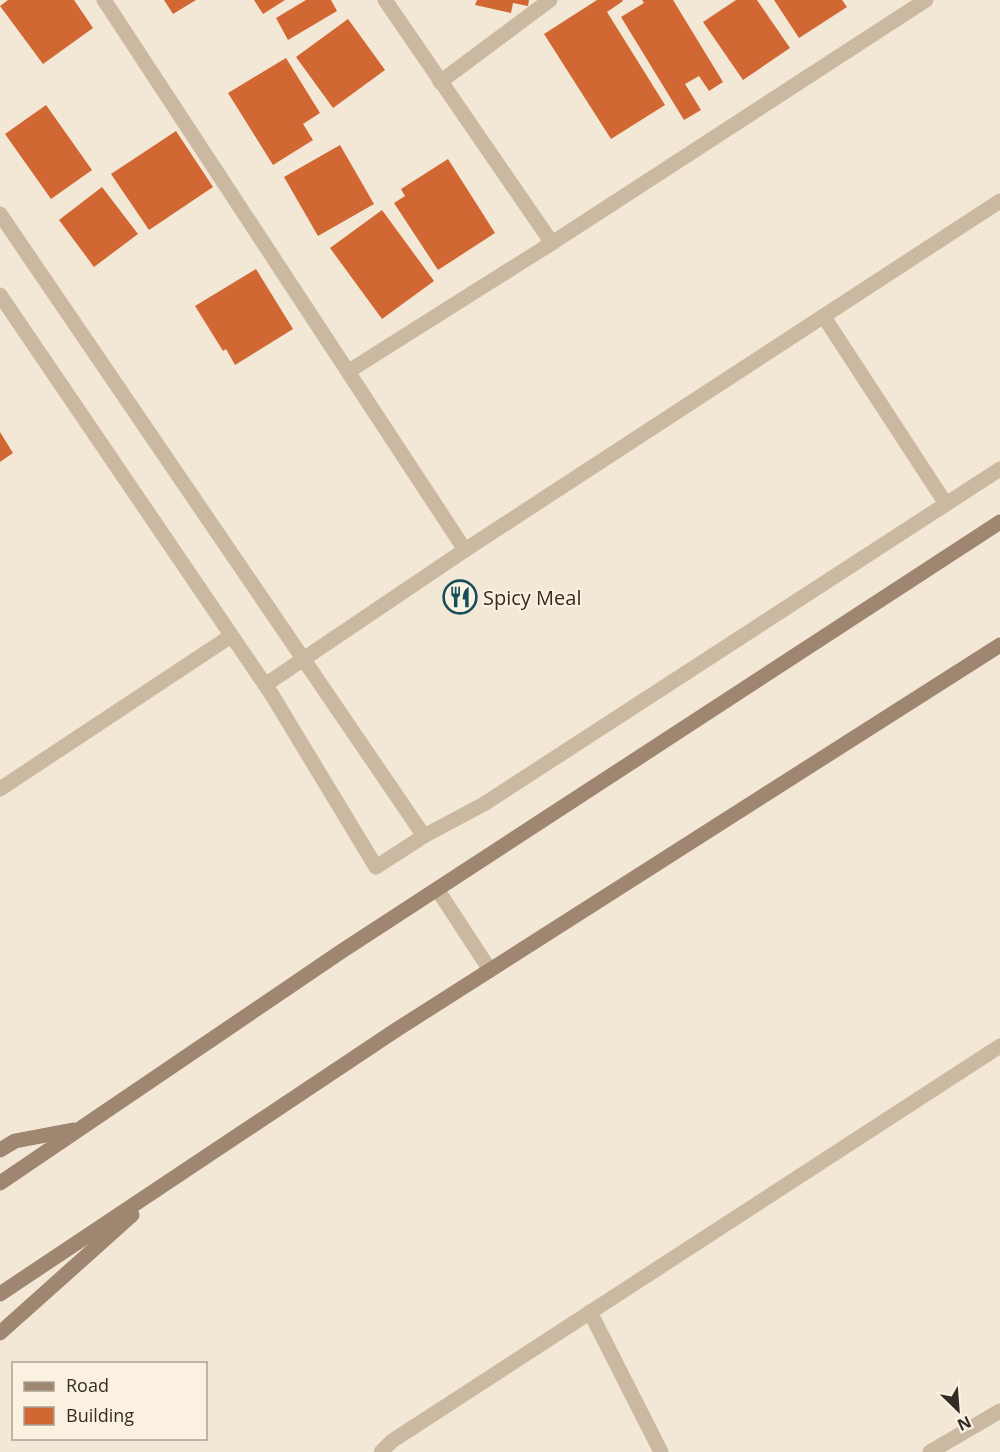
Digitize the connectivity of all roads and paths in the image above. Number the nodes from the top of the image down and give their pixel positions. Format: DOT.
graph roads {
  1 [pos="104,0"];
  2 [pos="385,0"];
  3 [pos="550,0"];
  4 [pos="926,0"];
  5 [pos="440,82"];
  6 [pos="1000,201"];
  7 [pos="0,214"];
  8 [pos="552,243"];
  9 [pos="0,295"];
  10 [pos="824,317"];
  11 [pos="349,371"];
  12 [pos="1000,469"];
  13 [pos="946,504"];
  14 [pos="1000,522"];
  15 [pos="465,550"];
  16 [pos="231,636"];
  17 [pos="1000,645"];
  18 [pos="304,661"];
  19 [pos="265,686"];
  20 [pos="0,789"];
  21 [pos="424,836"];
  22 [pos="437,890"];
  23 [pos="490,970"];
  24 [pos="1000,1047"];
  25 [pos="79,1129"];
  26 [pos="0,1150"];
  27 [pos="176,1177"];
  28 [pos="0,1182"];
  29 [pos="0,1294"];
  30 [pos="590,1312"];
  31 [pos="0,1333"];
  32 [pos="1000,1412"];
  33 [pos="381,1452"];
  34 [pos="661,1452"];
  35 [pos="930,1452"];
  1 -- 11 [label="street"];
  2 -- 5 [label="street"];
  3 -- 5 [label="street"];
  4 -- 8 [label="street"];
  5 -- 8 [label="street"];
  6 -- 10 [label="street"];
  7 -- 18 [label="street"];
  8 -- 11 [label="street"];
  9 -- 16 [label="street"];
  10 -- 13 [label="street"];
  10 -- 15 [label="street"];
  11 -- 15 [label="street"];
  12 -- 13 [label="street"];
  13 -- 21 [label="street"];
  14 -- 22 [label="main road"];
  15 -- 18 [label="street"];
  16 -- 19 [label="street"];
  16 -- 20 [label="street"];
  17 -- 23 [label="main road"];
  18 -- 19 [label="street"];
  18 -- 21 [label="street"];
  19 -- 21 [label="street"];
  22 -- 23 [label="street"];
  22 -- 25 [label="main road"];
  23 -- 27 [label="main road"];
  24 -- 30 [label="street"];
  25 -- 26 [label="main road"];
  25 -- 28 [label="main road"];
  27 -- 29 [label="main road"];
  27 -- 31 [label="main road"];
  30 -- 33 [label="street"];
  30 -- 34 [label="street"];
  32 -- 35 [label="street"];
}
